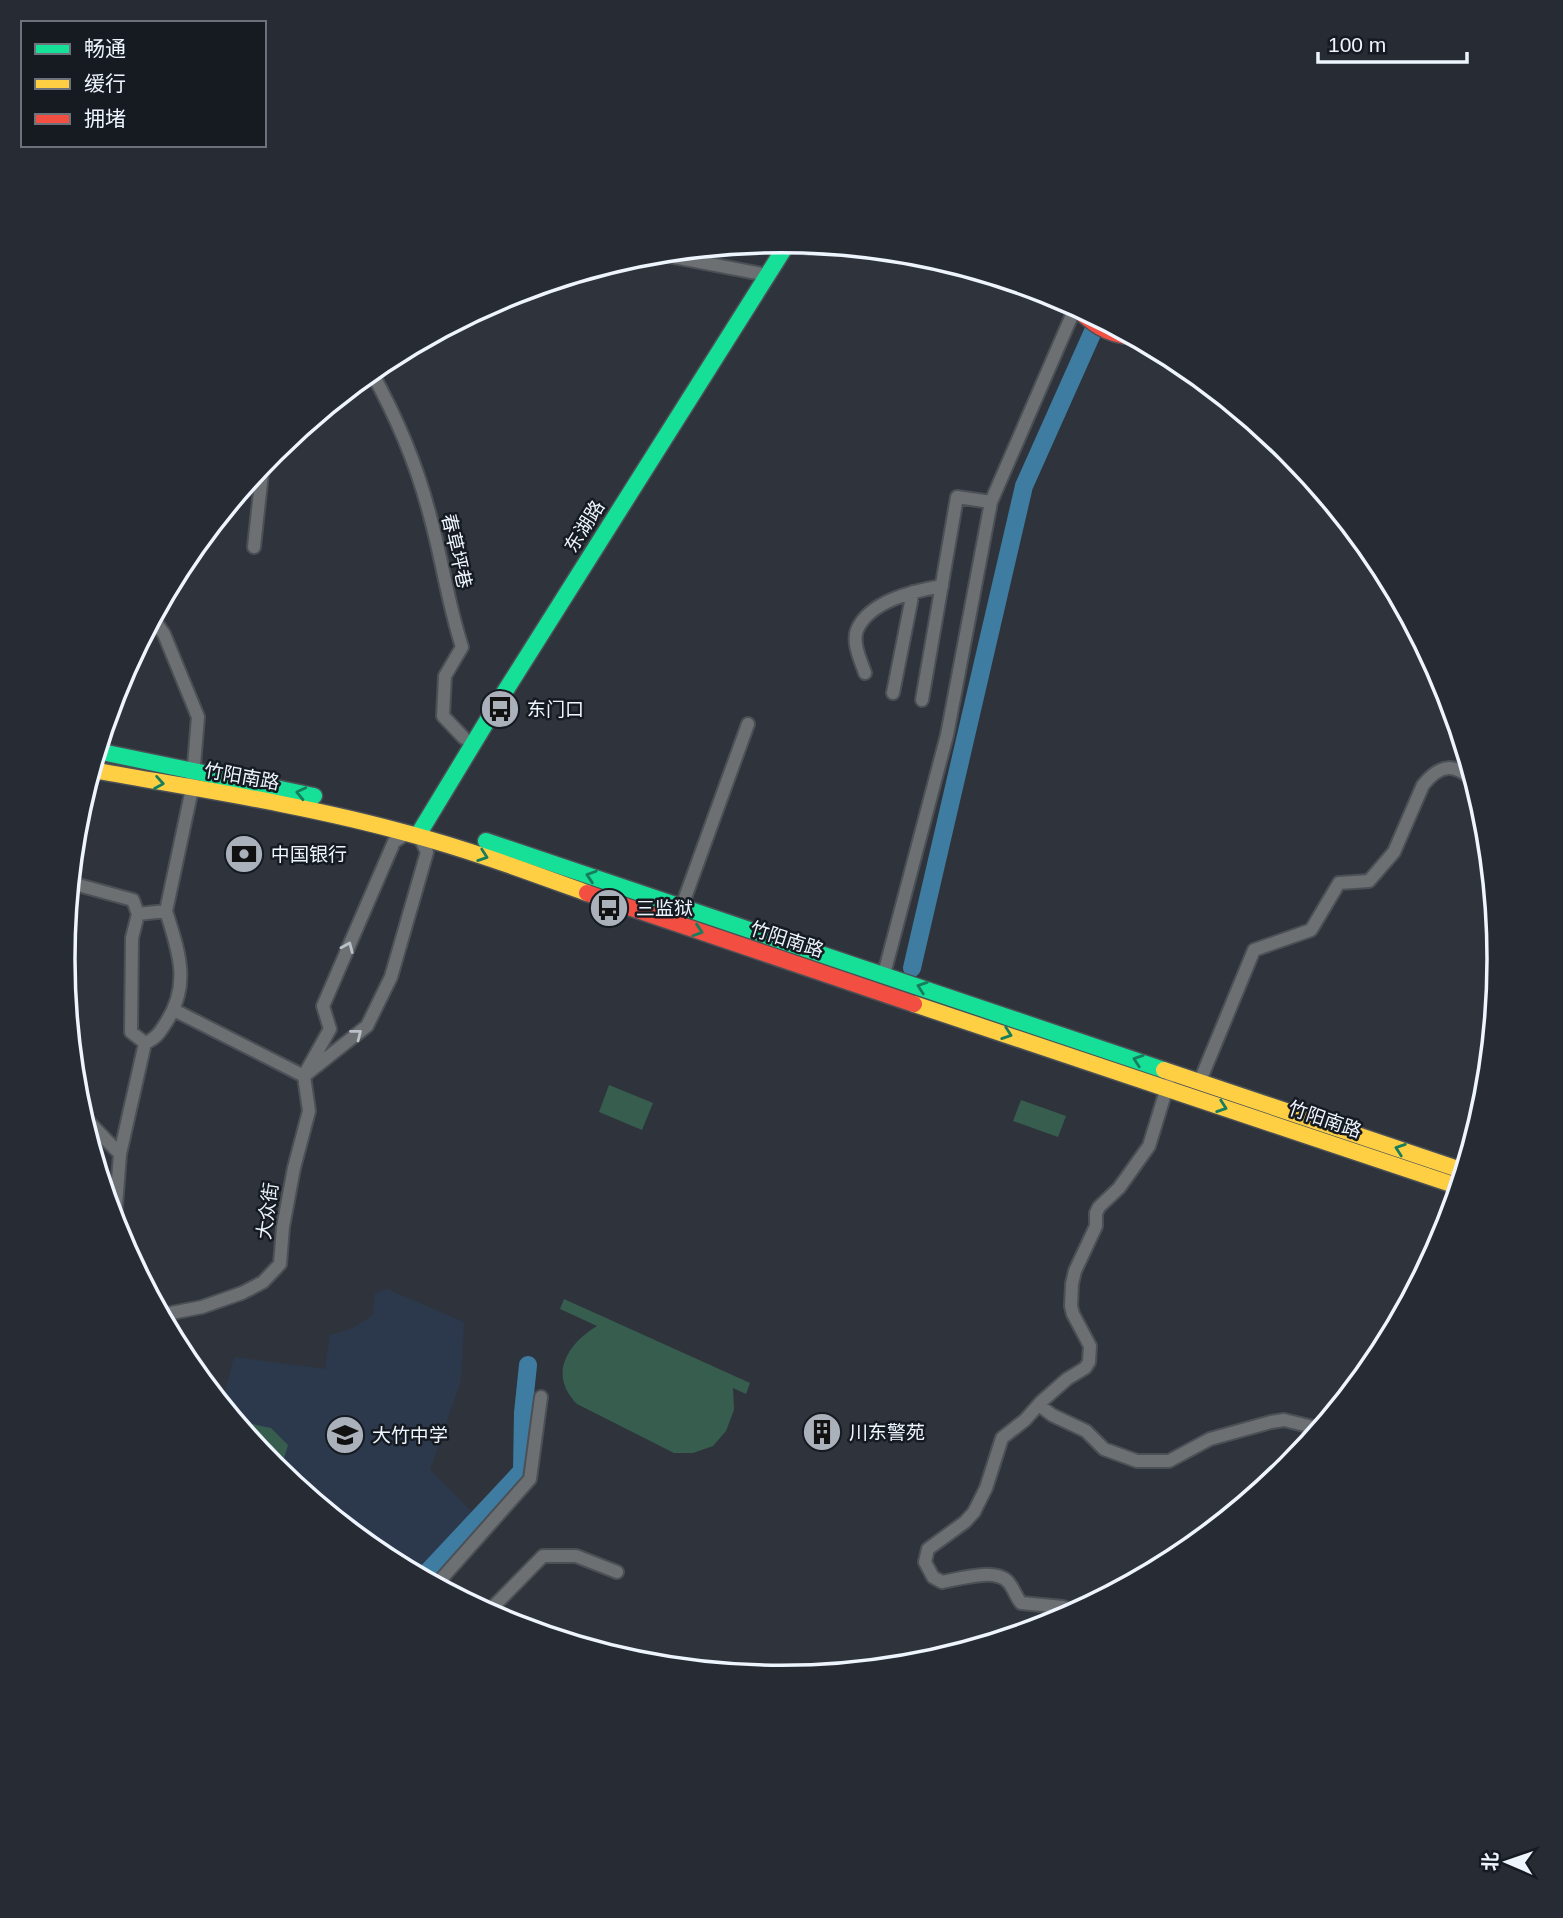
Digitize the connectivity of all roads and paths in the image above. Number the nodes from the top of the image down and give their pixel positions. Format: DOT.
graph roads {
  1 [pos="772,253"];
  2 [pos="780,253"];
  3 [pos="686,259"];
  4 [pos="763,274"];
  5 [pos="1072,316"];
  6 [pos="377,381"];
  7 [pos="261,482"];
  8 [pos="991,502"];
  9 [pos="254,547"];
  10 [pos="942,586"];
  11 [pos="913,592"];
  12 [pos="159,627"];
  13 [pos="865,673"];
  14 [pos="893,694"];
  15 [pos="922,700"];
  16 [pos="748,724"];
  17 [pos="464,738"];
  18 [pos="106,753"];
  19 [pos="1462,769"];
  20 [pos="194,770"];
  21 [pos="100,772"];
  22 [pos="192,789"];
  23 [pos="417,827"];
  24 [pos="79,885"];
  25 [pos="682,906"];
  26 [pos="166,911"];
  27 [pos="138,914"];
  28 [pos="884,974"];
  29 [pos="174,1010"];
  30 [pos="145,1043"];
  31 [pos="1172,1072"];
  32 [pos="303,1076"];
  33 [pos="1200,1081"];
  34 [pos="1167,1088"];
  35 [pos="96,1130"];
  36 [pos="120,1154"];
  37 [pos="1456,1168"];
  38 [pos="1451,1184"];
  39 [pos="116,1195"];
  40 [pos="171,1313"];
  41 [pos="541,1397"];
  42 [pos="1038,1405"];
  43 [pos="1311,1426"];
  44 [pos="617,1572"];
  45 [pos="442,1578"];
  46 [pos="496,1604"];
  47 [pos="1061,1607"];
  1 -- 4 [label="main road, 东湖路"];
  2 -- 4 [label="main road, 东湖路"];
  3 -- 4 [label="street"];
  4 -- 17 [label="main road, 东湖路"];
  4 -- 23 [label="main road, 东湖路"];
  5 -- 8 [label="street"];
  6 -- 17 [label="street, 春草坪巷"];
  7 -- 9 [label="street"];
  8 -- 10 [label="street"];
  8 -- 28 [label="street"];
  10 -- 11 [label="street"];
  10 -- 15 [label="street"];
  11 -- 13 [label="street"];
  11 -- 14 [label="street"];
  12 -- 20 [label="street"];
  16 -- 25 [label="street"];
  17 -- 23 [label="main road, 东湖路"];
  18 -- 20 [label="main road, 竹阳南路"];
  19 -- 33 [label="street"];
  20 -- 22 [label="street"];
  23 -- 20 [label="main road, 竹阳南路, one-way"];
  21 -- 22 [label="main road, 竹阳南路, one-way"];
  22 -- 23 [label="main road, 竹阳南路"];
  22 -- 26 [label="street"];
  25 -- 23 [label="main road, 竹阳南路, one-way"];
  32 -- 23 [label="street, one-way"];
  32 -- 23 [label="street, one-way"];
  23 -- 34 [label="main road, 竹阳南路, one-way"];
  24 -- 27 [label="street"];
  25 -- 28 [label="main road, 竹阳南路"];
  26 -- 27 [label="street"];
  26 -- 29 [label="street"];
  27 -- 30 [label="street"];
  31 -- 28 [label="main road, 竹阳南路, one-way"];
  29 -- 30 [label="street"];
  29 -- 32 [label="street"];
  30 -- 36 [label="street"];
  31 -- 33 [label="main road, 竹阳南路"];
  31 -- 34 [label="street"];
  32 -- 40 [label="street, 大众街"];
  37 -- 33 [label="main road, 竹阳南路, one-way"];
  34 -- 38 [label="main road, 竹阳南路, one-way"];
  34 -- 42 [label="street"];
  35 -- 36 [label="street"];
  36 -- 39 [label="street"];
  41 -- 45 [label="street"];
  42 -- 43 [label="street"];
  42 -- 47 [label="street"];
  44 -- 46 [label="street"];
}
